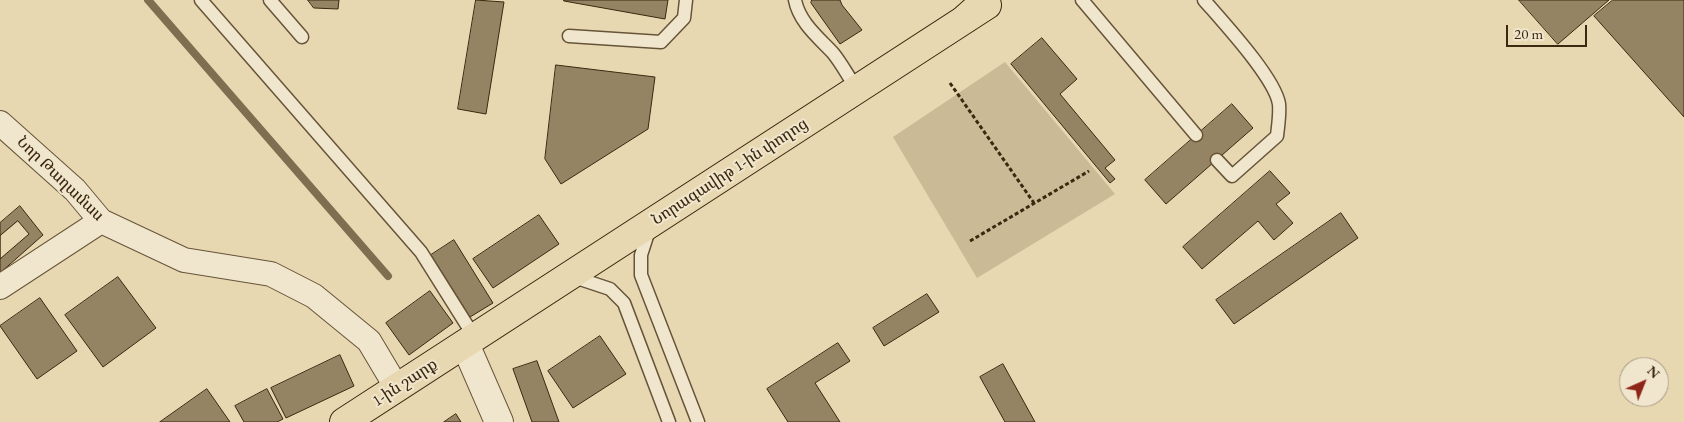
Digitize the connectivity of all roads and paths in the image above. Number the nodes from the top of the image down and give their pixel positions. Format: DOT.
graph roads {
  1 [pos="201,0"];
  2 [pos="270,0"];
  3 [pos="686,0"];
  4 [pos="795,0"];
  5 [pos="986,0"];
  6 [pos="994,0"];
  7 [pos="1082,0"];
  8 [pos="1204,0"];
  9 [pos="966,18"];
  10 [pos="569,36"];
  11 [pos="302,37"];
  12 [pos="950,83"];
  13 [pos="857,89"];
  14 [pos="0,123"];
  15 [pos="1196,135"];
  16 [pos="1217,160"];
  17 [pos="1089,171"];
  18 [pos="1034,203"];
  19 [pos="101,221"];
  20 [pos="651,224"];
  21 [pos="970,241"];
  22 [pos="571,276"];
  23 [pos="0,287"];
  24 [pos="470,341"];
  25 [pos="397,388"];
  26 [pos="344,422"];
  27 [pos="499,422"];
  28 [pos="669,422"];
  29 [pos="698,422"];
  1 -- 24 [label="lane"];
  2 -- 11 [label="lane"];
  3 -- 10 [label="lane"];
  4 -- 13 [label="lane"];
  5 -- 9 [label="main road"];
  6 -- 9 [label="main road, Նորագավիթ 1-ին փողոց"];
  7 -- 15 [label="lane"];
  8 -- 16 [label="lane"];
  9 -- 13 [label="main road, Նորագավիթ 1-ին փողոց"];
  12 -- 18 [label="path"];
  13 -- 20 [label="main road, Նորագավիթ 1-ին փողոց"];
  14 -- 19 [label="street, Նոր Թաղամաս"];
  17 -- 18 [label="path"];
  18 -- 21 [label="path"];
  19 -- 23 [label="street"];
  19 -- 25 [label="street, Նոր Թաղամաս"];
  20 -- 22 [label="main road, Նորագավիթ 1-ին փողոց"];
  20 -- 29 [label="lane"];
  22 -- 24 [label="main road, Նորագավիթ 1-ին փողոց"];
  22 -- 28 [label="lane"];
  24 -- 25 [label="main road, 1-ին շարք"];
  24 -- 27 [label="street"];
  25 -- 26 [label="main road, 1-ին շարք"];
}
